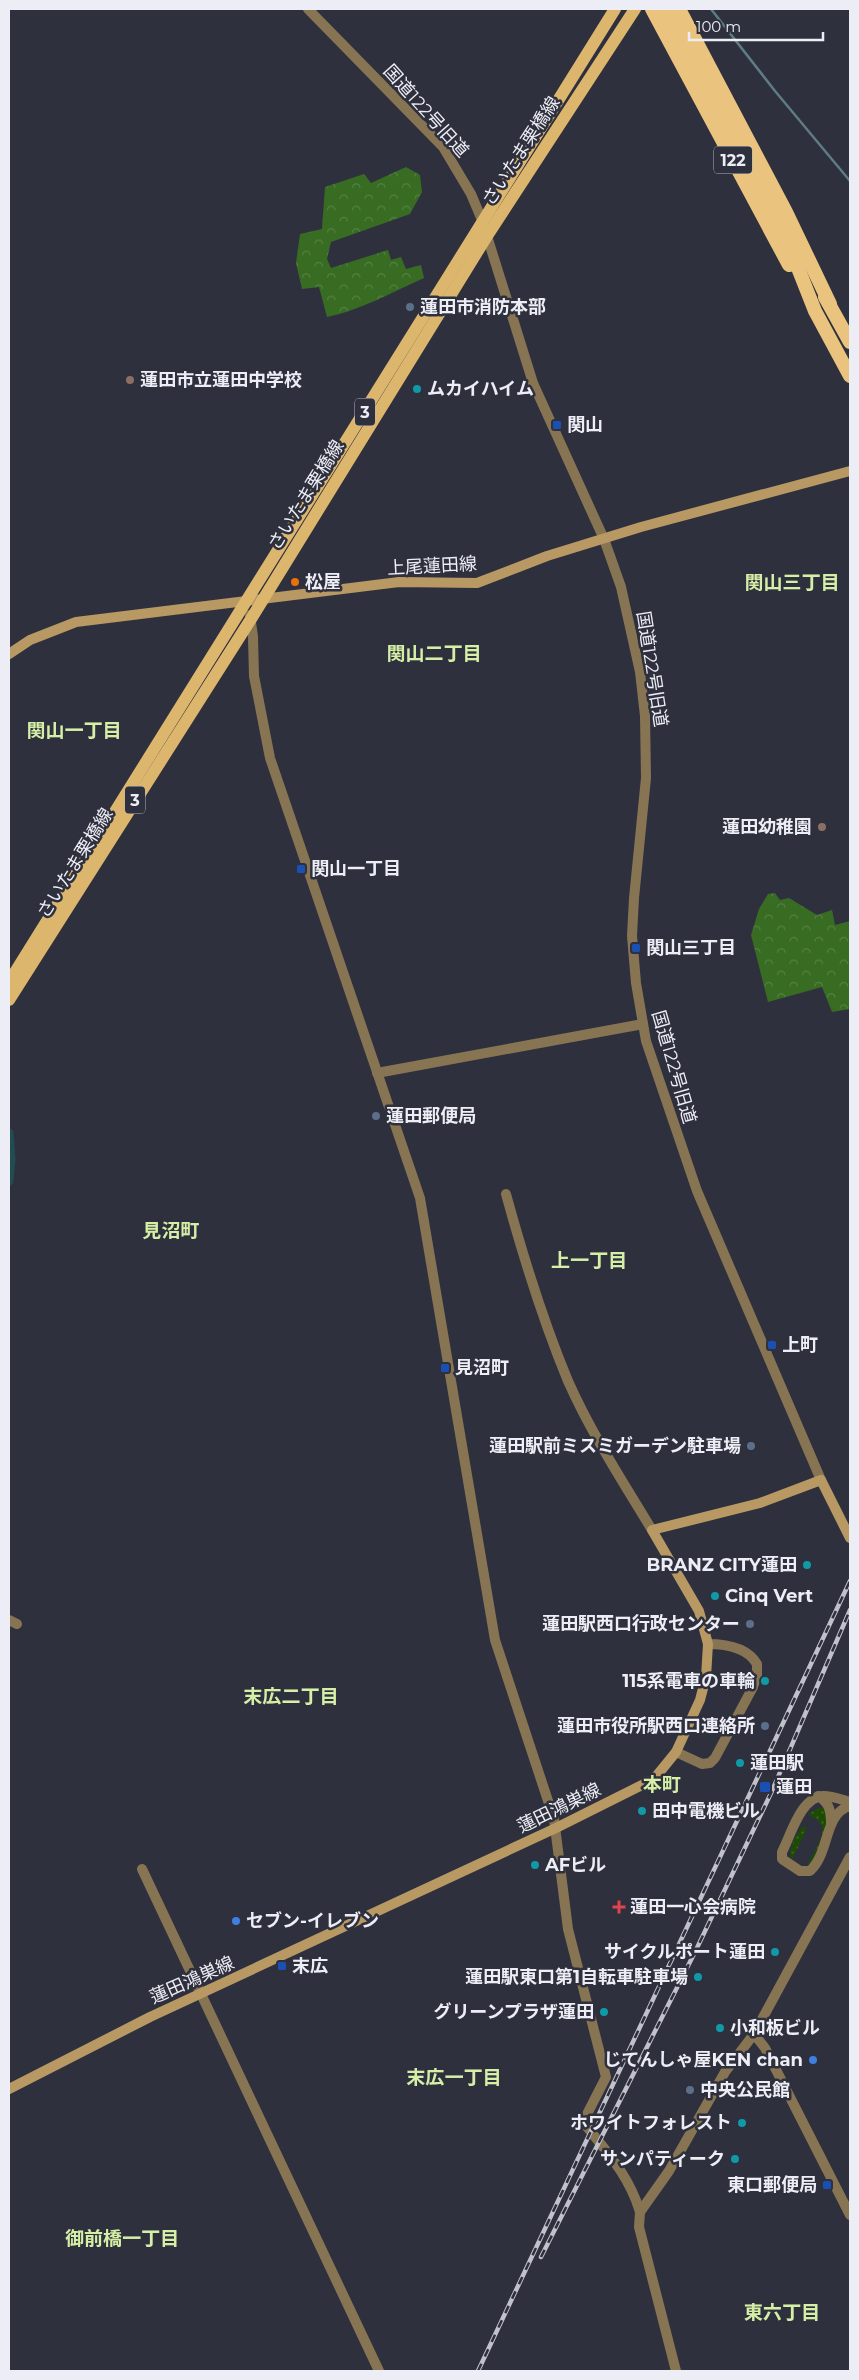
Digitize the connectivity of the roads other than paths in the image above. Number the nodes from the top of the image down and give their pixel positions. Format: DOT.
graph roads {
  1 [pos="308,9"];
  2 [pos="614,9"];
  3 [pos="634,9"];
  4 [pos="652,9"];
  5 [pos="666,9"];
  6 [pos="679,9"];
  7 [pos="482,220"];
  8 [pos="487,236"];
  9 [pos="787,240"];
  10 [pos="830,304"];
  11 [pos="815,311"];
  12 [pos="850,342"];
  13 [pos="850,376"];
  14 [pos="850,471"];
  15 [pos="604,539"];
  16 [pos="262,600"];
  17 [pos="246,602"];
  18 [pos="251,619"];
  19 [pos="9,654"];
  20 [pos="9,982"];
  21 [pos="9,1000"];
  22 [pos="643,1024"];
  23 [pos="377,1073"];
  24 [pos="506,1194"];
  25 [pos="821,1480"];
  26 [pos="652,1530"];
  27 [pos="850,1538"];
  28 [pos="708,1644"];
  29 [pos="676,1752"];
  30 [pos="818,1796"];
  31 [pos="850,1804"];
  32 [pos="831,1825"];
  33 [pos="556,1828"];
  34 [pos="850,1857"];
  35 [pos="142,1869"];
  36 [pos="202,1994"];
  37 [pos="754,2034"];
  38 [pos="9,2089"];
  39 [pos="640,2212"];
  40 [pos="850,2215"];
  41 [pos="379,2371"];
  42 [pos="676,2371"];
  1 -- 7 [label="street, 国道122号旧道"];
  2 -- 7 [label="main road, さいたま栗橋線 / 3"];
  3 -- 8 [label="main road, さいたま栗橋線 / 3"];
  4 -- 11 [label="highway, 122"];
  5 -- 9 [label="highway, 122"];
  6 -- 10 [label="highway, 122"];
  7 -- 8 [label="street, 国道122号旧道"];
  7 -- 17 [label="main road, さいたま栗橋線 / 3"];
  8 -- 15 [label="street, 国道122号旧道"];
  8 -- 16 [label="main road, さいたま栗橋線 / 3"];
  9 -- 10 [label="highway, 122"];
  9 -- 11 [label="highway, 122"];
  10 -- 12 [label="highway, 122"];
  11 -- 13 [label="highway, 122"];
  14 -- 15 [label="main road, 上尾蓮田線"];
  15 -- 16 [label="main road, 上尾蓮田線"];
  15 -- 22 [label="street, 国道122号旧道"];
  16 -- 17 [label="main road, 上尾蓮田線"];
  16 -- 18 [label="main road, さいたま栗橋線 / 3"];
  17 -- 18 [label="street"];
  17 -- 19 [label="main road, 上尾蓮田線"];
  17 -- 20 [label="main road, さいたま栗橋線 / 3"];
  18 -- 21 [label="main road, さいたま栗橋線 / 3"];
  18 -- 23 [label="street"];
  22 -- 23 [label="street"];
  22 -- 25 [label="street, 国道122号旧道"];
  23 -- 33 [label="street"];
  24 -- 26 [label="street"];
  25 -- 26 [label="main road"];
  25 -- 27 [label="main road"];
  26 -- 28 [label="main road, 蓮田鴻巣線"];
  28 -- 29 [label="main road, 蓮田鴻巣線"];
  28 -- 29 [label="street"];
  29 -- 33 [label="main road, 蓮田鴻巣線"];
  30 -- 31 [label="street"];
  30 -- 32 [label="street"];
  30 -- 32 [label="street"];
  31 -- 32 [label="street"];
  33 -- 36 [label="main road, 蓮田鴻巣線"];
  33 -- 39 [label="street"];
  34 -- 37 [label="street"];
  35 -- 36 [label="street"];
  36 -- 38 [label="main road, 蓮田鴻巣線"];
  36 -- 41 [label="street"];
  37 -- 39 [label="street"];
  37 -- 40 [label="street"];
  39 -- 42 [label="street"];
}
